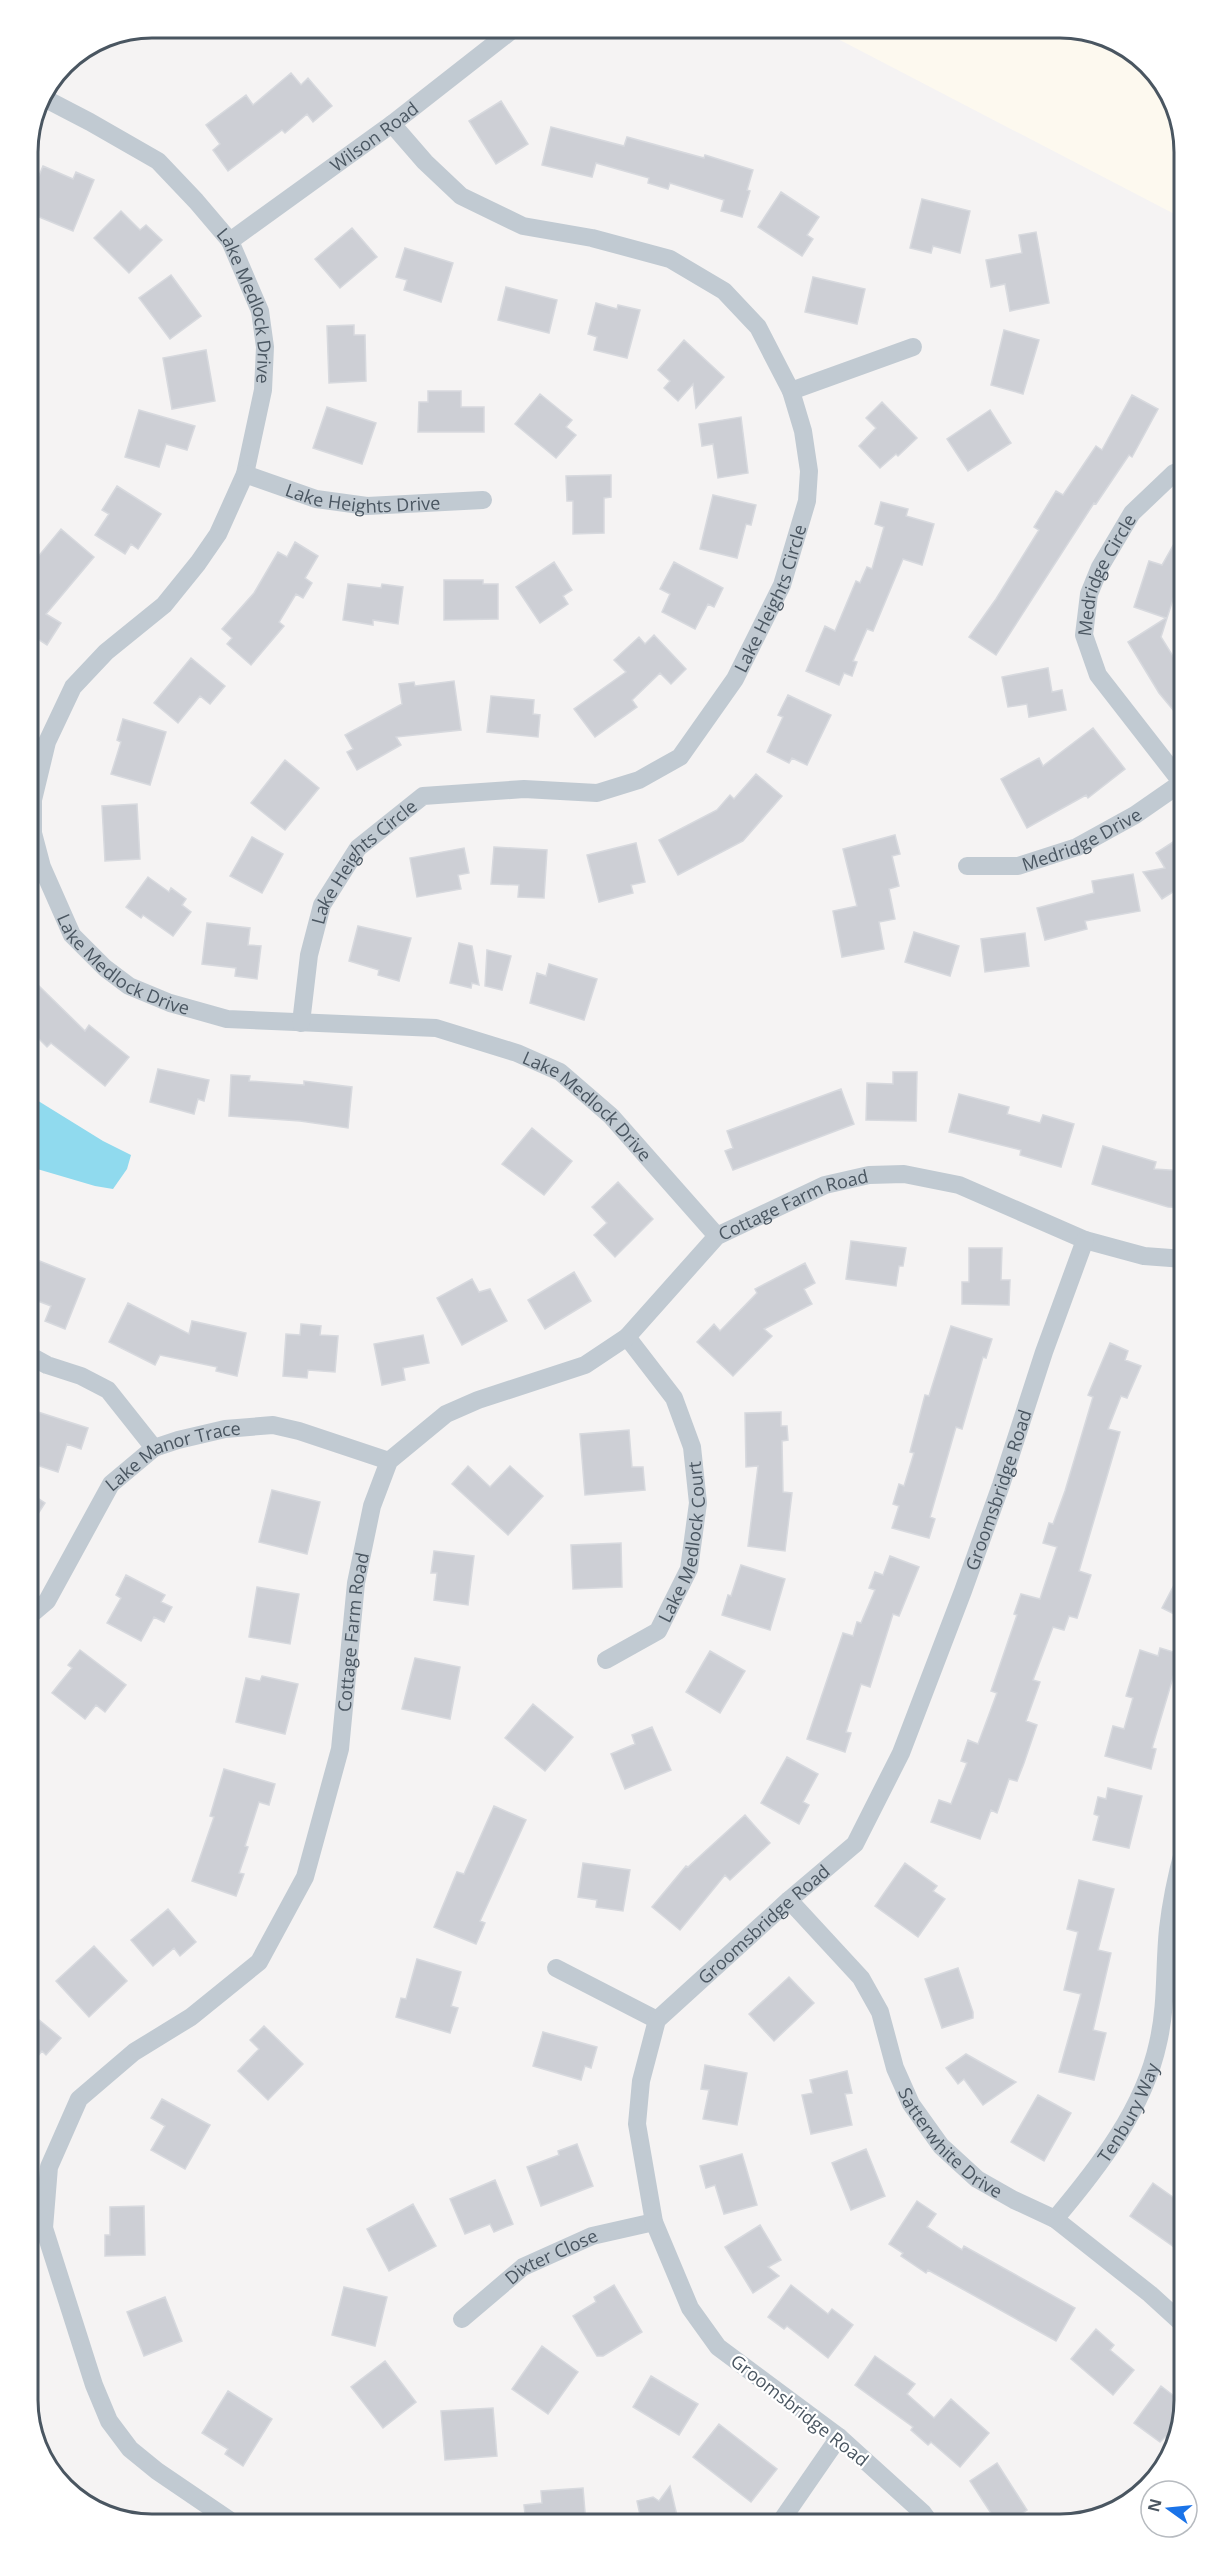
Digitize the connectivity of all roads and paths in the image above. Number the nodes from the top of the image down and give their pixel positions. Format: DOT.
graph roads {
  1 [pos="502,38"];
  2 [pos="49,101"];
  3 [pos="392,124"];
  4 [pos="230,241"];
  5 [pos="913,347"];
  6 [pos="791,391"];
  7 [pos="1174,473"];
  8 [pos="245,474"];
  9 [pos="483,500"];
  10 [pos="1174,771"];
  11 [pos="38,779"];
  12 [pos="1174,788"];
  13 [pos="38,852"];
  14 [pos="967,866"];
  15 [pos="302,1023"];
  16 [pos="717,1236"];
  17 [pos="1085,1240"];
  18 [pos="1174,1258"];
  19 [pos="627,1337"];
  20 [pos="38,1360"];
  21 [pos="154,1448"];
  22 [pos="389,1461"];
  23 [pos="38,1609"];
  24 [pos="606,1660"];
  25 [pos="1174,1897"];
  26 [pos="789,1899"];
  27 [pos="556,1968"];
  28 [pos="657,2020"];
  29 [pos="1055,2219"];
  30 [pos="654,2222"];
  31 [pos="1174,2316"];
  32 [pos="462,2319"];
  33 [pos="840,2437"];
  34 [pos="220,2513"];
  35 [pos="786,2514"];
  36 [pos="924,2514"];
  1 -- 3 [label="street, Wilson Road"];
  2 -- 4 [label="street, Lake Medlock Drive"];
  3 -- 4 [label="street, Wilson Road"];
  3 -- 6 [label="street, Lake Heights Circle"];
  4 -- 8 [label="street, Lake Medlock Drive"];
  5 -- 6 [label="street"];
  6 -- 15 [label="street, Lake Heights Circle"];
  7 -- 10 [label="street, Medridge Circle"];
  8 -- 9 [label="street, Lake Heights Drive"];
  8 -- 11 [label="street, Lake Medlock Drive"];
  12 -- 14 [label="street, Medridge Drive"];
  13 -- 15 [label="street, Lake Medlock Drive"];
  15 -- 16 [label="street, Lake Medlock Drive"];
  16 -- 17 [label="street, Cottage Farm Road"];
  16 -- 19 [label="street, Cottage Farm Road"];
  17 -- 18 [label="street, Cottage Farm Road"];
  17 -- 26 [label="street, Groomsbridge Road"];
  19 -- 22 [label="street, Cottage Farm Road"];
  19 -- 24 [label="street, Lake Medlock Court"];
  20 -- 21 [label="street"];
  21 -- 22 [label="street, Lake Manor Trace"];
  21 -- 23 [label="street, Lake Manor Trace"];
  22 -- 34 [label="street, Cottage Farm Road"];
  25 -- 29 [label="street, Tenbury Way"];
  26 -- 28 [label="street, Groomsbridge Road"];
  26 -- 29 [label="street, Satterwhite Drive"];
  27 -- 28 [label="street"];
  28 -- 30 [label="street, Groomsbridge Road"];
  29 -- 31 [label="street, Satterwhite Drive"];
  30 -- 32 [label="street, Dixter Close"];
  30 -- 33 [label="street, Groomsbridge Road"];
  33 -- 35 [label="street"];
  33 -- 36 [label="street, Groomsbridge Road"];
}
